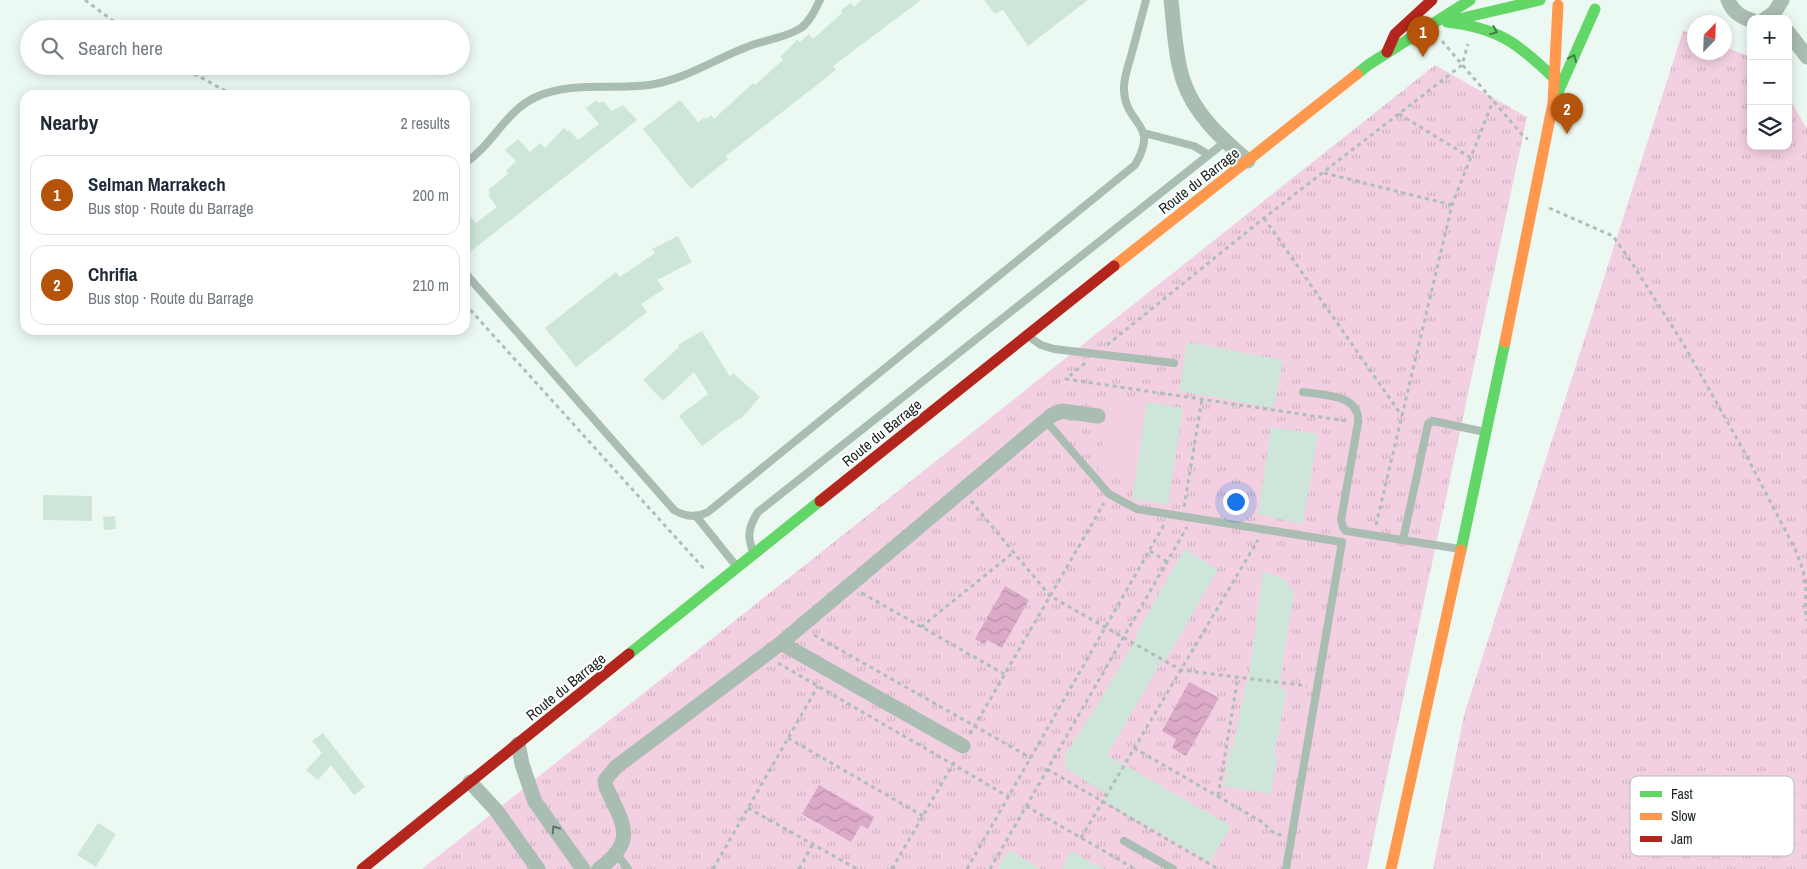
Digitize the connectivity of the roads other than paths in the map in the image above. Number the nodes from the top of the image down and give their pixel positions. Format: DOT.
graph roads {
  1 [pos="820,0"];
  2 [pos="1146,0"];
  3 [pos="1171,0"];
  4 [pos="1432,0"];
  5 [pos="1470,0"];
  6 [pos="1540,0"];
  7 [pos="1728,0"];
  8 [pos="1554,3"];
  9 [pos="1606,3"];
  10 [pos="1595,9"];
  11 [pos="1570,10"];
  12 [pos="1582,11"];
  13 [pos="1747,19"];
  14 [pos="1446,22"];
  15 [pos="1428,28"];
  16 [pos="1792,37"];
  17 [pos="1387,52"];
  18 [pos="1807,57"];
  19 [pos="1555,79"];
  20 [pos="1554,103"];
  21 [pos="1144,133"];
  22 [pos="1225,142"];
  23 [pos="1209,155"];
  24 [pos="470,159"];
  25 [pos="1248,161"];
  26 [pos="470,279"];
  27 [pos="1027,335"];
  28 [pos="1174,363"];
  29 [pos="1303,392"];
  30 [pos="1098,416"];
  31 [pos="1046,421"];
  32 [pos="1487,433"];
  33 [pos="696,516"];
  34 [pos="1403,540"];
  35 [pos="1461,549"];
  36 [pos="755,554"];
  37 [pos="738,568"];
  38 [pos="781,642"];
  39 [pos="518,744"];
  40 [pos="963,746"];
  41 [pos="470,782"];
  42 [pos="1124,841"];
  43 [pos="616,853"];
  44 [pos="362,869"];
  45 [pos="538,869"];
  46 [pos="583,869"];
  47 [pos="599,869"];
  48 [pos="628,869"];
  49 [pos="1173,869"];
  50 [pos="1286,869"];
  51 [pos="1392,869"];
  1 -- 24 [label="lane"];
  2 -- 21 [label="lane"];
  3 -- 22 [label="street"];
  4 -- 17 [label="main road"];
  5 -- 15 [label="main road, Route du Barrage"];
  6 -- 14 [label="main road, Route du Barrage"];
  7 -- 13 [label="street"];
  8 -- 11 [label="main road"];
  8 -- 19 [label="main road"];
  9 -- 10 [label="main road"];
  10 -- 12 [label="main road"];
  20 -- 10 [label="main road, one-way"];
  14 -- 15 [label="main road, Route du Barrage"];
  14 -- 19 [label="main road, one-way"];
  15 -- 17 [label="main road, Route du Barrage"];
  16 -- 18 [label="street"];
  17 -- 25 [label="main road, Route du Barrage"];
  19 -- 20 [label="main road"];
  20 -- 32 [label="main road"];
  21 -- 23 [label="lane"];
  21 -- 33 [label="lane"];
  22 -- 23 [label="lane"];
  22 -- 25 [label="street"];
  23 -- 36 [label="lane"];
  25 -- 27 [label="main road, Route du Barrage"];
  26 -- 33 [label="lane"];
  27 -- 28 [label="lane"];
  27 -- 36 [label="main road, Route du Barrage"];
  29 -- 34 [label="lane"];
  30 -- 31 [label="street"];
  31 -- 38 [label="street"];
  31 -- 50 [label="lane"];
  32 -- 34 [label="lane"];
  32 -- 35 [label="main road"];
  33 -- 37 [label="lane"];
  34 -- 35 [label="lane"];
  35 -- 51 [label="main road"];
  36 -- 37 [label="main road, Route du Barrage"];
  37 -- 39 [label="main road, Route du Barrage"];
  38 -- 40 [label="street"];
  38 -- 43 [label="street"];
  39 -- 41 [label="main road, Route du Barrage"];
  46 -- 39 [label="street, one-way"];
  41 -- 44 [label="main road, Route du Barrage"];
  41 -- 45 [label="street"];
  42 -- 49 [label="lane"];
  43 -- 47 [label="street"];
  43 -- 48 [label="lane"];
}
